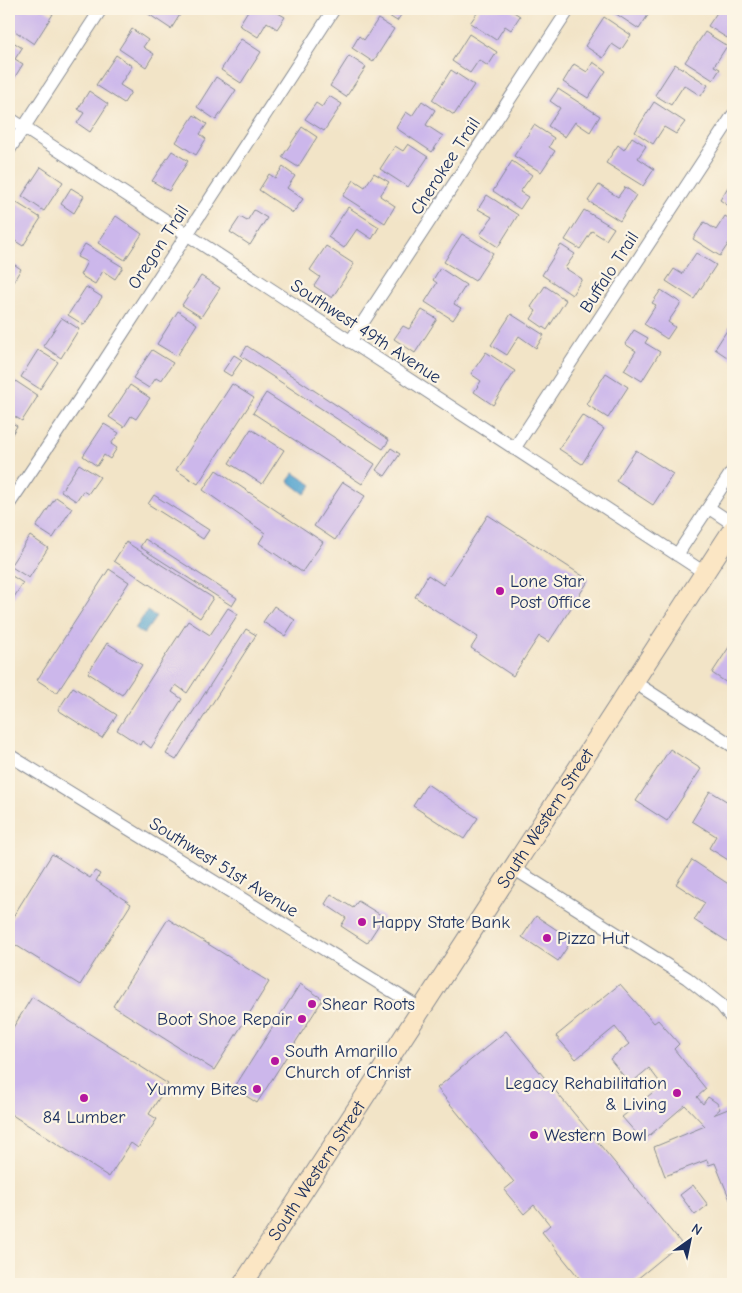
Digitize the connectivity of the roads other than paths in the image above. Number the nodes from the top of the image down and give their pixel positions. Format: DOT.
graph roads {
  1 [pos="101,9"];
  2 [pos="334,9"];
  3 [pos="569,9"];
  4 [pos="733,115"];
  5 [pos="9,118"];
  6 [pos="23,128"];
  7 [pos="9,150"];
  8 [pos="187,235"];
  9 [pos="350,342"];
  10 [pos="514,449"];
  11 [pos="733,470"];
  12 [pos="9,504"];
  13 [pos="709,508"];
  14 [pos="733,524"];
  15 [pos="733,529"];
  16 [pos="677,556"];
  17 [pos="704,573"];
  18 [pos="634,682"];
  19 [pos="733,746"];
  20 [pos="9,755"];
  21 [pos="513,868"];
  22 [pos="422,1009"];
  23 [pos="733,1020"];
  24 [pos="243,1284"];
  1 -- 6 [label="street"];
  2 -- 8 [label="street, Oregon Trail"];
  3 -- 9 [label="street, Cherokee Trail"];
  4 -- 10 [label="street, Buffalo Trail"];
  5 -- 6 [label="street, Southwest 49th Avenue"];
  6 -- 7 [label="street"];
  6 -- 8 [label="street, Southwest 49th Avenue"];
  8 -- 9 [label="street, Southwest 49th Avenue"];
  8 -- 12 [label="street, Oregon Trail"];
  9 -- 10 [label="street, Southwest 49th Avenue"];
  10 -- 16 [label="street, Southwest 49th Avenue"];
  11 -- 13 [label="street"];
  13 -- 14 [label="street"];
  13 -- 16 [label="street"];
  15 -- 17 [label="main road, South Western Street"];
  16 -- 17 [label="street, Southwest 49th Avenue"];
  17 -- 18 [label="main road, South Western Street"];
  18 -- 19 [label="street"];
  18 -- 21 [label="main road, South Western Street"];
  20 -- 22 [label="street, Southwest 51st Avenue"];
  21 -- 22 [label="main road, South Western Street"];
  21 -- 23 [label="street"];
  22 -- 24 [label="main road, South Western Street"];
}
